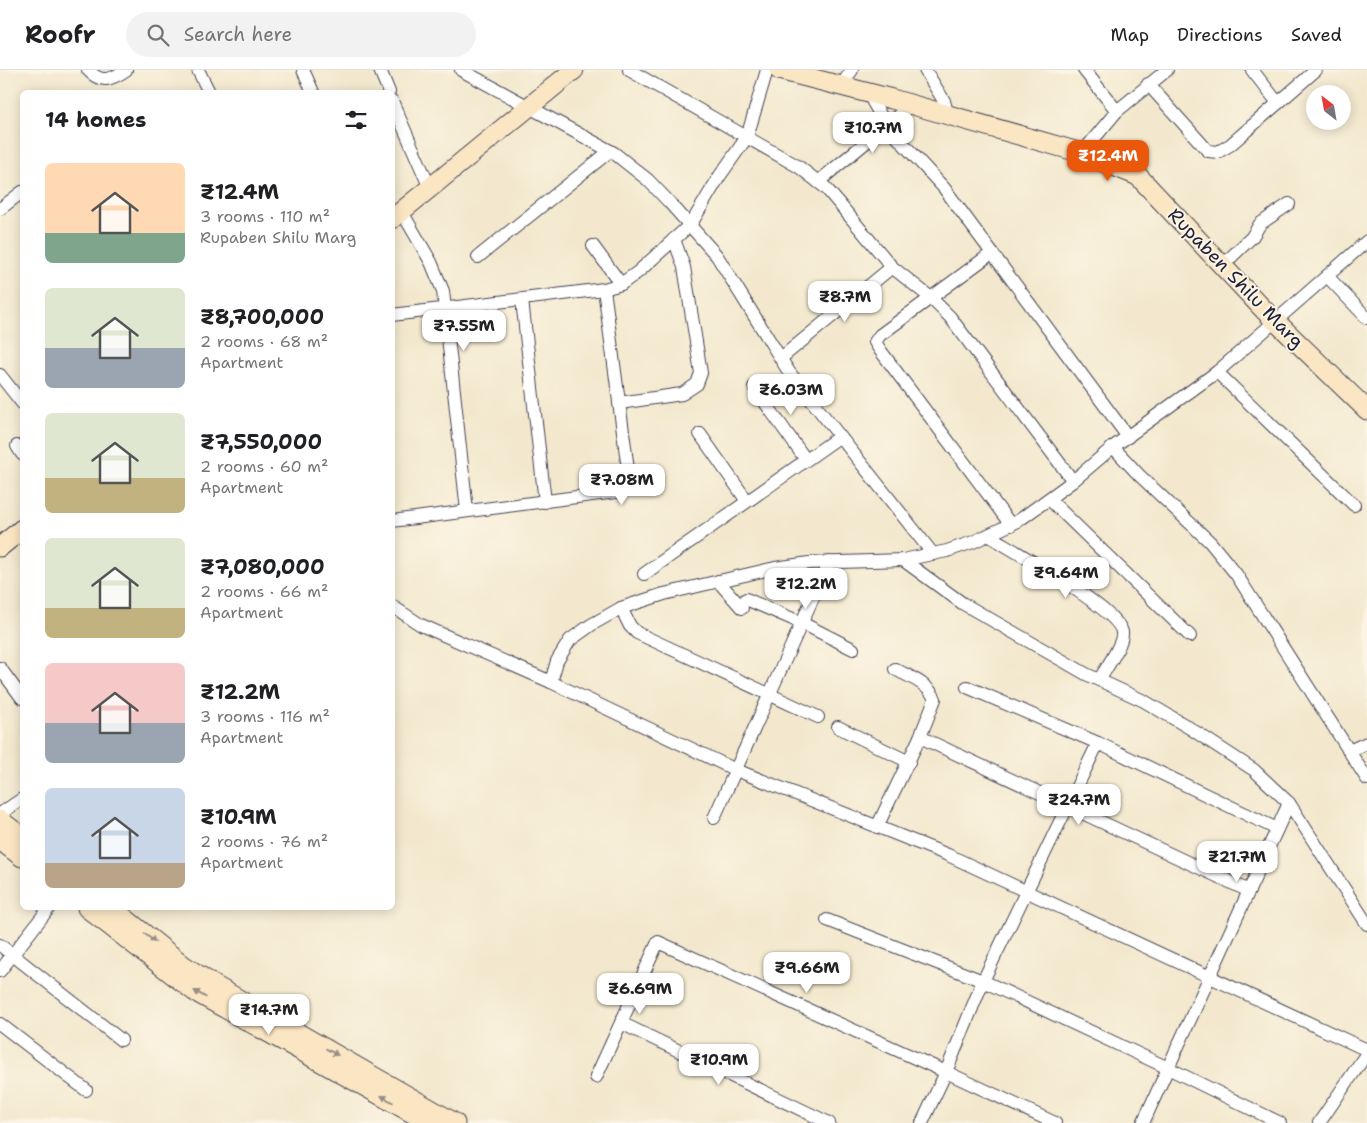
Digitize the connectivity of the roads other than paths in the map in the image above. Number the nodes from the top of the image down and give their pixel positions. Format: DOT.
graph roads {
  1 [pos="88,70"];
  2 [pos="126,70"];
  3 [pos="198,70"];
  4 [pos="303,70"];
  5 [pos="380,70"];
  6 [pos="461,70"];
  7 [pos="574,70"];
  8 [pos="629,70"];
  9 [pos="767,70"];
  10 [pos="779,70"];
  11 [pos="852,70"];
  12 [pos="925,70"];
  13 [pos="1084,70"];
  14 [pos="1167,70"];
  15 [pos="1252,70"];
  16 [pos="1316,70"];
  17 [pos="1148,84"];
  18 [pos="841,86"];
  19 [pos="105,87"];
  20 [pos="208,90"];
  21 [pos="312,90"];
  22 [pos="388,90"];
  23 [pos="868,93"];
  24 [pos="1278,103"];
  25 [pos="911,105"];
  26 [pos="529,106"];
  27 [pos="395,109"];
  28 [pos="1117,111"];
  29 [pos="948,116"];
  30 [pos="886,125"];
  31 [pos="747,137"];
  32 [pos="610,152"];
  33 [pos="1082,154"];
  34 [pos="818,182"];
  35 [pos="430,188"];
  36 [pos="20,194"];
  37 [pos="1290,204"];
  38 [pos="0,209"];
  39 [pos="397,216"];
  40 [pos="690,224"];
  41 [pos="674,239"];
  42 [pos="1367,241"];
  43 [pos="592,246"];
  44 [pos="992,253"];
  45 [pos="478,257"];
  46 [pos="1223,265"];
  47 [pos="892,267"];
  48 [pos="1327,276"];
  49 [pos="621,284"];
  50 [pos="604,289"];
  51 [pos="931,298"];
  52 [pos="522,300"];
  53 [pos="446,309"];
  54 [pos="395,315"];
  55 [pos="1367,318"];
  56 [pos="1276,322"];
  57 [pos="781,358"];
  58 [pos="1217,372"];
  59 [pos="0,375"];
  60 [pos="754,388"];
  61 [pos="20,400"];
  62 [pos="619,403"];
  63 [pos="1367,410"];
  64 [pos="700,434"];
  65 [pos="839,437"];
  66 [pos="1128,437"];
  67 [pos="1114,447"];
  68 [pos="806,460"];
  69 [pos="1072,482"];
  70 [pos="1049,499"];
  71 [pos="748,501"];
  72 [pos="545,502"];
  73 [pos="1354,505"];
  74 [pos="467,511"];
  75 [pos="395,521"];
  76 [pos="1011,525"];
  77 [pos="20,531"];
  78 [pos="988,535"];
  79 [pos="0,547"];
  80 [pos="933,554"];
  81 [pos="903,560"];
  82 [pos="829,562"];
  83 [pos="644,574"];
  84 [pos="718,581"];
  85 [pos="395,608"];
  86 [pos="621,608"];
  87 [pos="802,623"];
  88 [pos="1190,636"];
  89 [pos="853,649"];
  90 [pos="0,668"];
  91 [pos="895,669"];
  92 [pos="1099,680"];
  93 [pos="551,682"];
  94 [pos="967,687"];
  95 [pos="770,693"];
  96 [pos="20,695"];
  97 [pos="818,717"];
  98 [pos="838,727"];
  99 [pos="920,738"];
  100 [pos="1098,743"];
  101 [pos="1367,743"];
  102 [pos="1349,751"];
  103 [pos="909,762"];
  104 [pos="736,770"];
  105 [pos="1367,779"];
  106 [pos="20,800"];
  107 [pos="1289,803"];
  108 [pos="1067,805"];
  109 [pos="0,814"];
  110 [pos="714,818"];
  111 [pos="0,820"];
  112 [pos="877,827"];
  113 [pos="1277,829"];
  114 [pos="20,835"];
  115 [pos="0,840"];
  116 [pos="20,855"];
  117 [pos="1025,890"];
  118 [pos="1248,891"];
  119 [pos="47,910"];
  120 [pos="90,910"];
  121 [pos="114,910"];
  122 [pos="827,920"];
  123 [pos="1367,924"];
  124 [pos="0,945"];
  125 [pos="13,955"];
  126 [pos="0,971"];
  127 [pos="1209,975"];
  128 [pos="983,981"];
  129 [pos="621,1023"];
  130 [pos="0,1024"];
  131 [pos="121,1040"];
  132 [pos="1367,1051"];
  133 [pos="1168,1068"];
  134 [pos="946,1072"];
  135 [pos="596,1078"];
  136 [pos="86,1090"];
  137 [pos="430,1123"];
  138 [pos="455,1123"];
  139 [pos="829,1123"];
  140 [pos="922,1123"];
  141 [pos="1055,1123"];
  142 [pos="1143,1123"];
  143 [pos="1280,1123"];
  144 [pos="1318,1123"];
  1 -- 19 [label="street"];
  2 -- 19 [label="street"];
  3 -- 20 [label="street"];
  4 -- 21 [label="street"];
  5 -- 22 [label="street"];
  6 -- 26 [label="street"];
  7 -- 26 [label="street"];
  8 -- 31 [label="street"];
  9 -- 31 [label="street"];
  10 -- 18 [label="street, Rupaben Shilu Marg"];
  11 -- 18 [label="street"];
  12 -- 29 [label="street"];
  13 -- 28 [label="street"];
  14 -- 17 [label="street"];
  15 -- 24 [label="street"];
  16 -- 24 [label="street"];
  17 -- 24 [label="street"];
  17 -- 28 [label="street"];
  18 -- 23 [label="street, Rupaben Shilu Marg"];
  23 -- 25 [label="street, Rupaben Shilu Marg"];
  23 -- 30 [label="street"];
  25 -- 29 [label="street, Rupaben Shilu Marg"];
  25 -- 30 [label="street"];
  26 -- 32 [label="street"];
  26 -- 35 [label="street"];
  27 -- 35 [label="street"];
  28 -- 33 [label="street"];
  29 -- 33 [label="street, Rupaben Shilu Marg"];
  30 -- 34 [label="street"];
  30 -- 44 [label="street"];
  31 -- 34 [label="street"];
  31 -- 40 [label="street"];
  32 -- 40 [label="street"];
  32 -- 45 [label="street"];
  33 -- 46 [label="street, Rupaben Shilu Marg"];
  34 -- 47 [label="street"];
  35 -- 39 [label="street"];
  36 -- 38 [label="street"];
  37 -- 46 [label="street"];
  39 -- 53 [label="street"];
  40 -- 41 [label="street"];
  40 -- 57 [label="street"];
  41 -- 49 [label="street"];
  41 -- 62 [label="street"];
  42 -- 48 [label="street"];
  43 -- 49 [label="street"];
  44 -- 51 [label="street"];
  44 -- 66 [label="street"];
  46 -- 56 [label="street, Rupaben Shilu Marg"];
  47 -- 51 [label="street"];
  47 -- 57 [label="street"];
  48 -- 55 [label="street"];
  48 -- 56 [label="street"];
  49 -- 50 [label="street"];
  50 -- 52 [label="street"];
  50 -- 62 [label="street"];
  51 -- 69 [label="street"];
  51 -- 76 [label="street"];
  52 -- 53 [label="street"];
  52 -- 72 [label="street"];
  53 -- 54 [label="street"];
  53 -- 74 [label="street"];
  56 -- 58 [label="street"];
  56 -- 63 [label="street, Rupaben Shilu Marg"];
  57 -- 65 [label="street"];
  58 -- 66 [label="street"];
  58 -- 73 [label="street"];
  59 -- 61 [label="street"];
  60 -- 68 [label="street"];
  62 -- 72 [label="street"];
  64 -- 71 [label="street"];
  65 -- 68 [label="street"];
  65 -- 80 [label="street"];
  66 -- 67 [label="street"];
  67 -- 69 [label="street"];
  67 -- 102 [label="street"];
  68 -- 71 [label="street"];
  69 -- 70 [label="street"];
  70 -- 76 [label="street"];
  70 -- 88 [label="street"];
  71 -- 83 [label="street"];
  72 -- 74 [label="street"];
  74 -- 75 [label="street"];
  76 -- 78 [label="street"];
  77 -- 79 [label="street"];
  78 -- 80 [label="street"];
  78 -- 92 [label="street"];
  80 -- 81 [label="street"];
  81 -- 82 [label="street"];
  81 -- 92 [label="street"];
  82 -- 84 [label="street"];
  82 -- 87 [label="street"];
  84 -- 86 [label="street"];
  84 -- 87 [label="street"];
  85 -- 93 [label="street"];
  86 -- 93 [label="street"];
  86 -- 95 [label="street"];
  87 -- 89 [label="street"];
  87 -- 95 [label="street"];
  90 -- 96 [label="street"];
  91 -- 99 [label="street"];
  92 -- 107 [label="street"];
  93 -- 104 [label="street"];
  94 -- 100 [label="street"];
  95 -- 97 [label="street"];
  95 -- 104 [label="street"];
  98 -- 103 [label="street"];
  99 -- 103 [label="street"];
  99 -- 108 [label="street"];
  100 -- 108 [label="street"];
  100 -- 113 [label="street"];
  101 -- 102 [label="street"];
  102 -- 105 [label="street"];
  103 -- 112 [label="street"];
  104 -- 110 [label="street"];
  104 -- 112 [label="street"];
  106 -- 109 [label="street"];
  107 -- 113 [label="street"];
  107 -- 123 [label="street"];
  108 -- 117 [label="street"];
  108 -- 118 [label="street"];
  111 -- 114 [label="street"];
  112 -- 117 [label="street"];
  113 -- 118 [label="street"];
  115 -- 116 [label="street"];
  117 -- 127 [label="street"];
  117 -- 128 [label="street"];
  118 -- 127 [label="street"];
  119 -- 125 [label="street"];
  137 -- 120 [label="street, one-way"];
  121 -- 138 [label="street, one-way"];
  122 -- 128 [label="street"];
  124 -- 125 [label="street"];
  125 -- 126 [label="street"];
  125 -- 131 [label="street"];
  127 -- 132 [label="street"];
  127 -- 133 [label="street"];
  128 -- 133 [label="street"];
  128 -- 134 [label="street"];
  129 -- 134 [label="street"];
  129 -- 135 [label="street"];
  129 -- 139 [label="street"];
  130 -- 136 [label="street"];
  132 -- 144 [label="street"];
  133 -- 142 [label="street"];
  133 -- 143 [label="street"];
  134 -- 140 [label="street"];
  134 -- 141 [label="street"];
}
